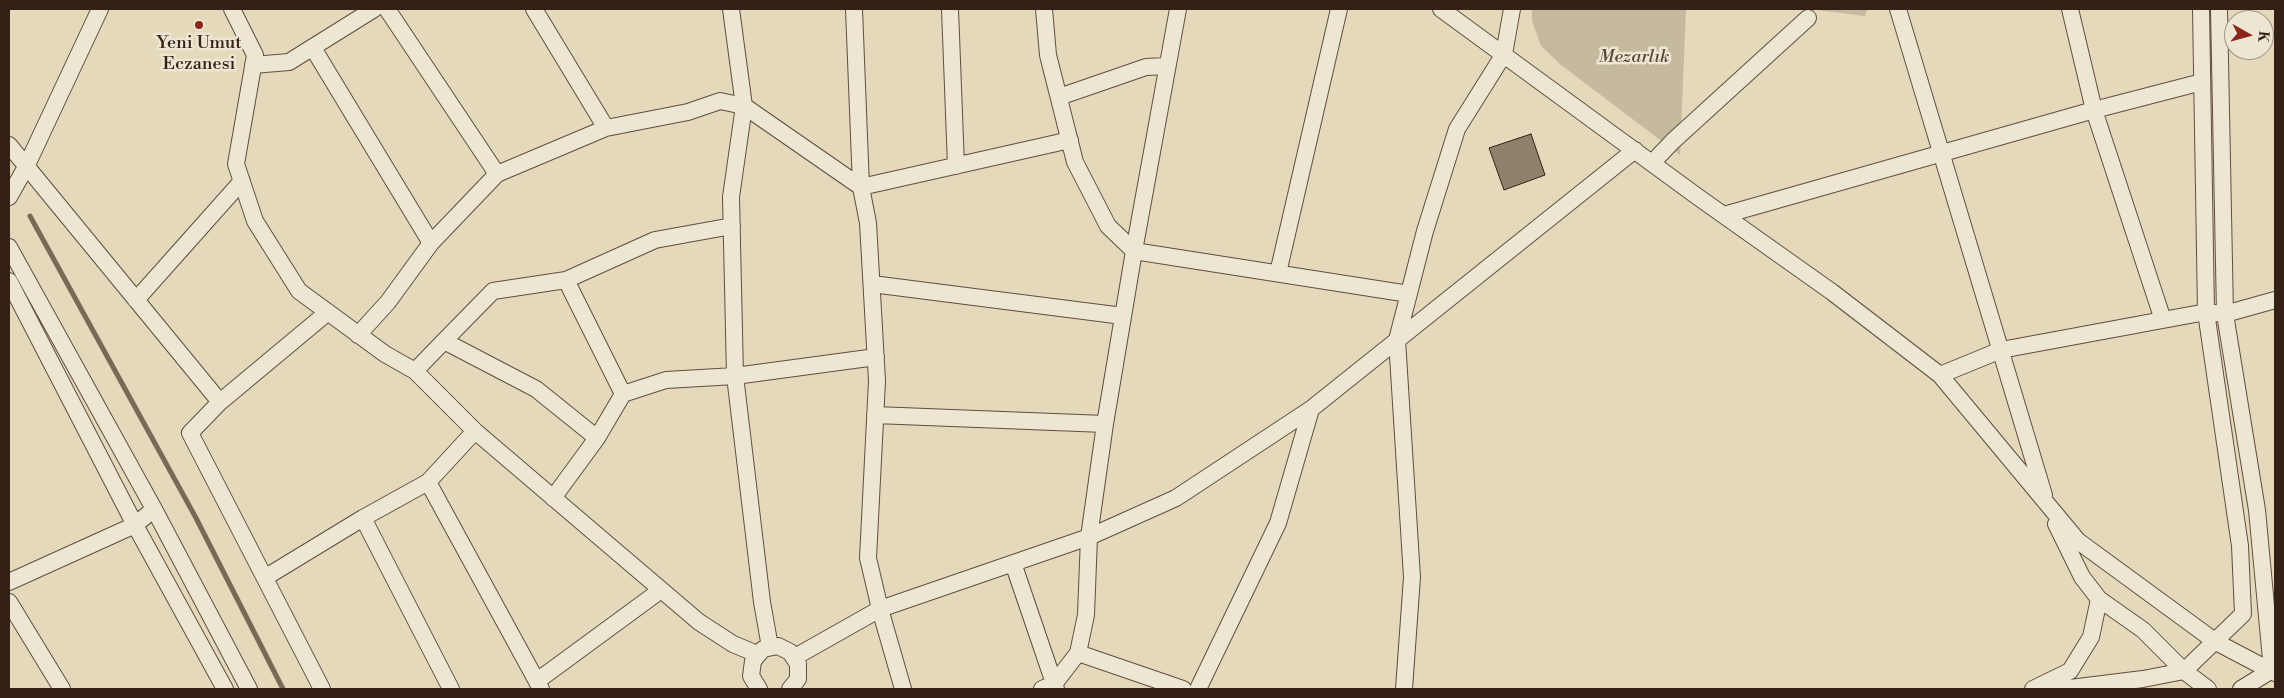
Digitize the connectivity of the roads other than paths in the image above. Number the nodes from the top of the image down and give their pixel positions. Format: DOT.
graph roads {
  1 [pos="232,9"];
  2 [pos="374,9"];
  3 [pos="387,9"];
  4 [pos="534,9"];
  5 [pos="731,9"];
  6 [pos="854,9"];
  7 [pos="950,9"];
  8 [pos="1044,9"];
  9 [pos="1178,9"];
  10 [pos="1339,9"];
  11 [pos="1441,9"];
  12 [pos="1512,9"];
  13 [pos="1898,9"];
  14 [pos="2070,9"];
  15 [pos="2201,9"];
  16 [pos="2219,9"];
  17 [pos="96,13"];
  18 [pos="1808,18"];
  19 [pos="313,48"];
  20 [pos="1504,54"];
  21 [pos="253,66"];
  22 [pos="1166,66"];
  23 [pos="2202,82"];
  24 [pos="1059,97"];
  25 [pos="744,106"];
  26 [pos="2094,110"];
  27 [pos="606,128"];
  28 [pos="1070,140"];
  29 [pos="9,145"];
  30 [pos="1634,150"];
  31 [pos="1942,153"];
  32 [pos="1652,163"];
  33 [pos="956,166"];
  34 [pos="26,167"];
  35 [pos="497,174"];
  36 [pos="242,181"];
  37 [pos="861,187"];
  38 [pos="9,197"];
  39 [pos="1724,215"];
  40 [pos="732,226"];
  41 [pos="431,243"];
  42 [pos="9,247"];
  43 [pos="1134,251"];
  44 [pos="1278,273"];
  45 [pos="566,280"];
  46 [pos="9,281"];
  47 [pos="872,284"];
  48 [pos="1409,294"];
  49 [pos="136,300"];
  50 [pos="2275,300"];
  51 [pos="328,312"];
  52 [pos="2206,312"];
  53 [pos="2225,314"];
  54 [pos="1123,316"];
  55 [pos="2163,320"];
  56 [pos="358,334"];
  57 [pos="1397,340"];
  58 [pos="444,341"];
  59 [pos="2001,350"];
  60 [pos="876,357"];
  61 [pos="415,371"];
  62 [pos="1940,375"];
  63 [pos="735,376"];
  64 [pos="623,394"];
  65 [pos="220,402"];
  66 [pos="1312,409"];
  67 [pos="875,415"];
  68 [pos="1105,424"];
  69 [pos="475,431"];
  70 [pos="597,438"];
  71 [pos="428,482"];
  72 [pos="553,498"];
  73 [pos="2046,503"];
  74 [pos="154,509"];
  75 [pos="363,518"];
  76 [pos="135,525"];
  77 [pos="1089,537"];
  78 [pos="1013,563"];
  79 [pos="266,578"];
  80 [pos="9,582"];
  81 [pos="662,590"];
  82 [pos="2098,599"];
  83 [pos="9,602"];
  84 [pos="880,609"];
  85 [pos="2216,642"];
  86 [pos="764,650"];
  87 [pos="1078,653"];
  88 [pos="795,657"];
  89 [pos="2184,671"];
  90 [pos="2274,672"];
  91 [pos="539,685"];
  92 [pos="1051,687"];
  93 [pos="62,689"];
  94 [pos="225,689"];
  95 [pos="249,689"];
  96 [pos="322,689"];
  97 [pos="451,689"];
  98 [pos="759,689"];
  99 [pos="790,689"];
  100 [pos="904,689"];
  101 [pos="1183,689"];
  102 [pos="1198,689"];
  103 [pos="1404,689"];
  104 [pos="2033,689"];
  105 [pos="2062,689"];
  106 [pos="2208,689"];
  107 [pos="2241,689"];
  1 -- 21 [label="street"];
  2 -- 19 [label="street"];
  3 -- 35 [label="street"];
  4 -- 27 [label="street"];
  5 -- 25 [label="street"];
  6 -- 37 [label="street"];
  7 -- 33 [label="street"];
  8 -- 24 [label="street"];
  9 -- 22 [label="street"];
  10 -- 44 [label="street"];
  11 -- 20 [label="street"];
  12 -- 20 [label="street"];
  13 -- 31 [label="street"];
  14 -- 26 [label="street"];
  15 -- 23 [label="street"];
  16 -- 53 [label="street"];
  17 -- 34 [label="street"];
  18 -- 32 [label="street"];
  19 -- 21 [label="street"];
  19 -- 41 [label="street"];
  20 -- 30 [label="street"];
  20 -- 48 [label="street"];
  21 -- 36 [label="street"];
  22 -- 24 [label="street"];
  22 -- 43 [label="street"];
  23 -- 26 [label="street"];
  23 -- 52 [label="street"];
  24 -- 28 [label="street"];
  25 -- 27 [label="street"];
  25 -- 37 [label="street"];
  25 -- 40 [label="street"];
  26 -- 31 [label="street"];
  26 -- 55 [label="street"];
  27 -- 35 [label="street"];
  28 -- 33 [label="street"];
  28 -- 43 [label="street"];
  29 -- 34 [label="street"];
  30 -- 32 [label="street"];
  30 -- 57 [label="street"];
  31 -- 39 [label="street"];
  31 -- 59 [label="street"];
  32 -- 39 [label="street"];
  33 -- 37 [label="street"];
  34 -- 38 [label="street"];
  34 -- 49 [label="street"];
  35 -- 41 [label="street"];
  36 -- 49 [label="street"];
  36 -- 51 [label="street"];
  37 -- 47 [label="street"];
  39 -- 62 [label="street"];
  40 -- 45 [label="street"];
  40 -- 63 [label="street"];
  41 -- 56 [label="street"];
  42 -- 74 [label="street"];
  43 -- 44 [label="street"];
  43 -- 54 [label="street"];
  44 -- 48 [label="street"];
  45 -- 58 [label="street"];
  45 -- 64 [label="street"];
  46 -- 76 [label="street"];
  47 -- 54 [label="street"];
  47 -- 60 [label="street"];
  48 -- 57 [label="street"];
  49 -- 65 [label="street"];
  50 -- 53 [label="street"];
  51 -- 56 [label="street"];
  51 -- 65 [label="street"];
  52 -- 53 [label="street"];
  52 -- 55 [label="street"];
  52 -- 85 [label="street"];
  53 -- 90 [label="street"];
  54 -- 68 [label="street"];
  55 -- 59 [label="street"];
  56 -- 61 [label="street"];
  57 -- 66 [label="street"];
  57 -- 103 [label="street"];
  58 -- 61 [label="street"];
  58 -- 70 [label="street"];
  59 -- 62 [label="street"];
  59 -- 73 [label="street"];
  60 -- 63 [label="street"];
  60 -- 67 [label="street"];
  61 -- 69 [label="street"];
  62 -- 73 [label="street"];
  63 -- 64 [label="street"];
  63 -- 86 [label="street"];
  64 -- 70 [label="street"];
  65 -- 79 [label="street"];
  66 -- 77 [label="street"];
  66 -- 102 [label="street"];
  67 -- 68 [label="street"];
  67 -- 84 [label="street"];
  68 -- 77 [label="street"];
  69 -- 71 [label="street"];
  69 -- 72 [label="street"];
  70 -- 72 [label="street"];
  71 -- 75 [label="street"];
  71 -- 91 [label="street"];
  72 -- 81 [label="street"];
  73 -- 82 [label="street"];
  73 -- 85 [label="street"];
  74 -- 76 [label="street"];
  74 -- 95 [label="street"];
  75 -- 79 [label="street"];
  75 -- 97 [label="street"];
  76 -- 80 [label="street"];
  76 -- 94 [label="street"];
  77 -- 78 [label="street"];
  77 -- 87 [label="street"];
  78 -- 84 [label="street"];
  78 -- 92 [label="street"];
  79 -- 96 [label="street"];
  81 -- 86 [label="street"];
  81 -- 91 [label="street"];
  82 -- 89 [label="street"];
  82 -- 104 [label="street"];
  83 -- 93 [label="street"];
  84 -- 88 [label="street"];
  84 -- 100 [label="street"];
  85 -- 89 [label="street"];
  85 -- 90 [label="street"];
  86 -- 88 [label="street"];
  86 -- 98 [label="street"];
  87 -- 92 [label="street"];
  87 -- 101 [label="street"];
  88 -- 99 [label="street"];
  89 -- 105 [label="street"];
  89 -- 106 [label="street"];
  90 -- 107 [label="street"];
}
